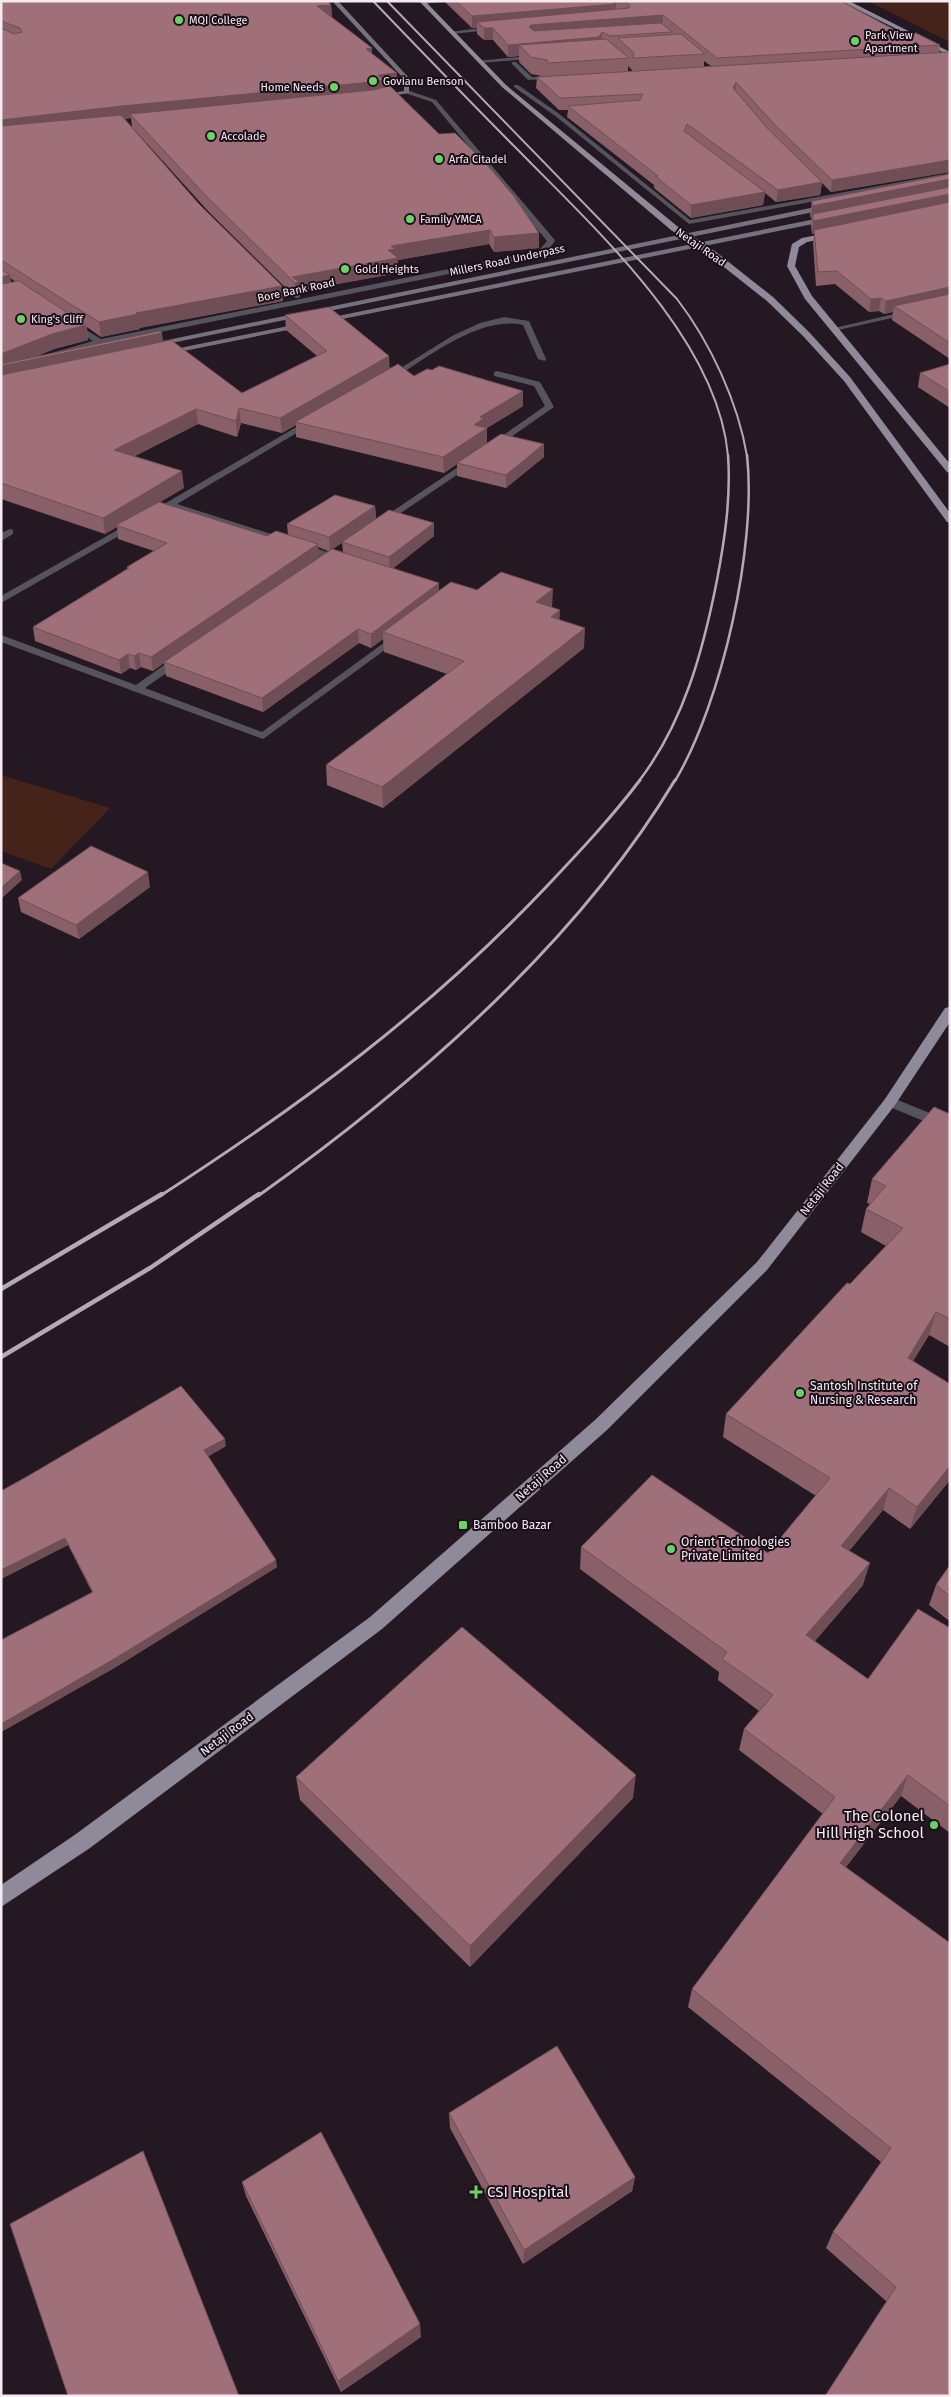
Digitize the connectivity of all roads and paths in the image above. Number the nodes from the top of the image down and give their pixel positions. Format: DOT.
graph roads {
  1 [pos="335,1"];
  2 [pos="447,1"];
  3 [pos="844,1"];
  4 [pos="423,2"];
  5 [pos="500,28"];
  6 [pos="452,32"];
  7 [pos="950,54"];
  8 [pos="950,60"];
  9 [pos="942,61"];
  10 [pos="482,63"];
  11 [pos="514,63"];
  12 [pos="566,77"];
  13 [pos="558,83"];
  14 [pos="504,86"];
  15 [pos="516,86"];
  16 [pos="407,92"];
  17 [pos="373,98"];
  18 [pos="556,114"];
  19 [pos="566,114"];
  20 [pos="950,175"];
  21 [pos="950,182"];
  22 [pos="822,191"];
  23 [pos="828,197"];
  24 [pos="854,201"];
  25 [pos="768,202"];
  26 [pos="835,205"];
  27 [pos="775,207"];
  28 [pos="834,218"];
  29 [pos="844,232"];
  30 [pos="285,295"];
  31 [pos="292,302"];
  32 [pos="950,303"];
  33 [pos="61,317"];
  34 [pos="834,329"];
  35 [pos="100,342"];
  36 [pos="144,345"];
  37 [pos="154,354"];
  38 [pos="542,359"];
  39 [pos="68,361"];
  40 [pos="46,362"];
  41 [pos="497,374"];
  42 [pos="378,384"];
  43 [pos="320,417"];
  44 [pos="950,470"];
  45 [pos="168,504"];
  46 [pos="950,520"];
  47 [pos="371,529"];
  48 [pos="349,563"];
  49 [pos="1,600"];
  50 [pos="412,625"];
  51 [pos="1,638"];
  52 [pos="194,650"];
  53 [pos="137,689"];
  54 [pos="950,1011"];
  55 [pos="890,1102"];
  56 [pos="950,1127"];
  57 [pos="1,1897"];
  1 -- 16 [label="main road"];
  2 -- 4 [label="main road"];
  3 -- 7 [label="main road"];
  4 -- 6 [label="main road, Netaji Road"];
  5 -- 6 [label="street"];
  6 -- 10 [label="main road, Netaji Road"];
  8 -- 9 [label="street"];
  10 -- 11 [label="street"];
  10 -- 11 [label="street"];
  10 -- 14 [label="main road, Netaji Road"];
  11 -- 12 [label="street"];
  13 -- 15 [label="street"];
  14 -- 15 [label="street"];
  14 -- 46 [label="main road, Netaji Road"];
  15 -- 18 [label="street"];
  16 -- 17 [label="main road"];
  16 -- 31 [label="street, Bore Bank Road"];
  18 -- 19 [label="street"];
  18 -- 27 [label="street"];
  20 -- 23 [label="street"];
  21 -- 24 [label="main road"];
  22 -- 23 [label="street"];
  23 -- 27 [label="street"];
  25 -- 27 [label="street"];
  26 -- 36 [label="main road, Millers Road Underpass"];
  28 -- 37 [label="main road, Millers Road Underpass"];
  29 -- 34 [label="main road"];
  30 -- 31 [label="street"];
  31 -- 35 [label="street, Bore Bank Road"];
  32 -- 34 [label="street"];
  33 -- 35 [label="street"];
  34 -- 44 [label="main road"];
  35 -- 40 [label="street, Bore Bank Road"];
  38 -- 42 [label="street"];
  39 -- 40 [label="main road"];
  41 -- 47 [label="street"];
  43 -- 45 [label="street"];
  45 -- 48 [label="street"];
  45 -- 49 [label="street"];
  50 -- 53 [label="street"];
  51 -- 53 [label="street"];
  52 -- 53 [label="street"];
  54 -- 55 [label="main road, Netaji Road"];
  55 -- 56 [label="street"];
  55 -- 57 [label="main road, Netaji Road"];
}
